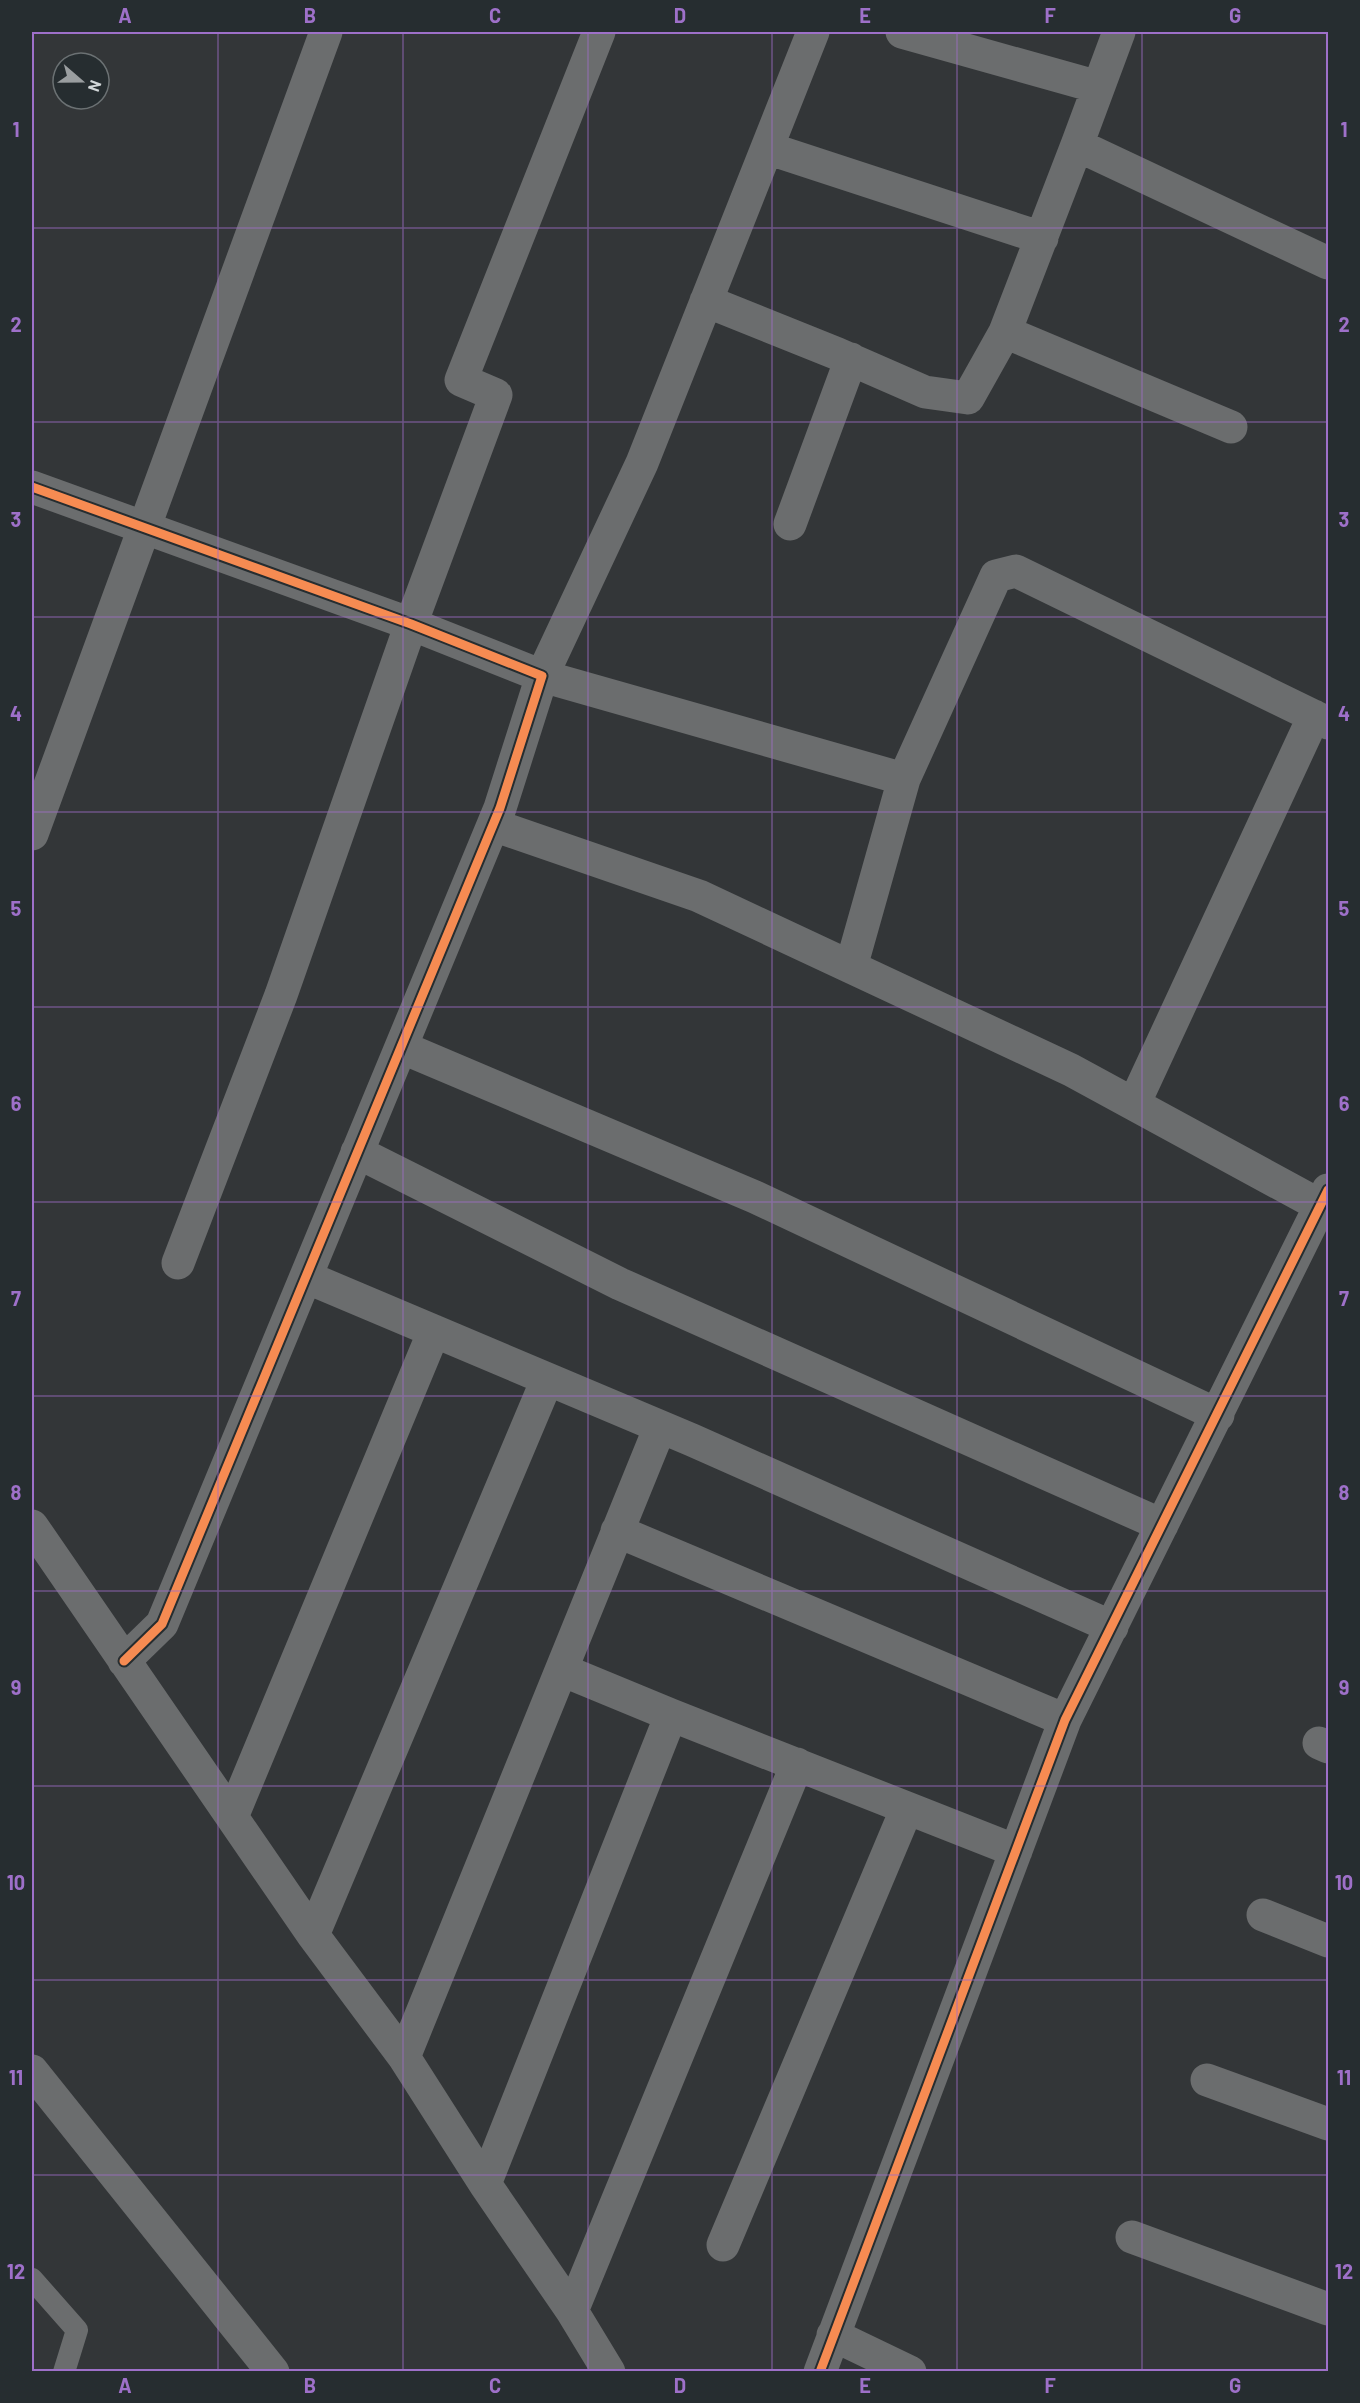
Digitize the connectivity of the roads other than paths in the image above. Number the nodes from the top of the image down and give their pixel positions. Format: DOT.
graph roads {
  1 [pos="326,32"];
  2 [pos="599,32"];
  3 [pos="813,32"];
  4 [pos="902,32"];
  5 [pos="1119,32"];
  6 [pos="1098,87"];
  7 [pos="1077,145"];
  8 [pos="767,148"];
  9 [pos="1042,238"];
  10 [pos="1329,263"];
  11 [pos="706,302"];
  12 [pos="1005,332"];
  13 [pos="851,359"];
  14 [pos="1231,427"];
  15 [pos="32,487"];
  16 [pos="790,524"];
  17 [pos="145,529"];
  18 [pos="411,624"];
  19 [pos="542,676"];
  20 [pos="1321,719"];
  21 [pos="904,779"];
  22 [pos="493,825"];
  23 [pos="32,834"];
  24 [pos="850,967"];
  25 [pos="401,1047"];
  26 [pos="1134,1104"];
  27 [pos="357,1152"];
  28 [pos="1325,1198"];
  29 [pos="178,1263"];
  30 [pos="306,1277"];
  31 [pos="434,1331"];
  32 [pos="548,1380"];
  33 [pos="1218,1415"];
  34 [pos="660,1426"];
  35 [pos="1162,1525"];
  36 [pos="32,1526"];
  37 [pos="618,1531"];
  38 [pos="1112,1627"];
  39 [pos="124,1661"];
  40 [pos="561,1670"];
  41 [pos="671,1715"];
  42 [pos="1065,1720"];
  43 [pos="796,1764"];
  44 [pos="907,1808"];
  45 [pos="232,1817"];
  46 [pos="1016,1851"];
  47 [pos="1263,1915"];
  48 [pos="313,1935"];
  49 [pos="1329,1941"];
  50 [pos="404,2057"];
  51 [pos="32,2071"];
  52 [pos="1207,2080"];
  53 [pos="1329,2124"];
  54 [pos="485,2184"];
  55 [pos="1132,2237"];
  56 [pos="723,2246"];
  57 [pos="32,2279"];
  58 [pos="1329,2309"];
  59 [pos="572,2311"];
  60 [pos="833,2335"];
  61 [pos="64,2372"];
  62 [pos="273,2372"];
  63 [pos="609,2372"];
  64 [pos="820,2372"];
  65 [pos="910,2372"];
  1 -- 17 [label="street"];
  2 -- 18 [label="street"];
  3 -- 8 [label="street"];
  4 -- 6 [label="street"];
  5 -- 6 [label="street"];
  6 -- 7 [label="street"];
  7 -- 9 [label="street"];
  7 -- 10 [label="street"];
  8 -- 9 [label="street"];
  8 -- 11 [label="street"];
  9 -- 12 [label="street"];
  11 -- 13 [label="street"];
  11 -- 19 [label="street"];
  12 -- 13 [label="street"];
  12 -- 14 [label="street"];
  13 -- 16 [label="street"];
  15 -- 17 [label="street"];
  17 -- 18 [label="street"];
  17 -- 23 [label="street"];
  18 -- 19 [label="street"];
  18 -- 29 [label="street"];
  19 -- 21 [label="street"];
  19 -- 22 [label="street"];
  20 -- 21 [label="street"];
  20 -- 26 [label="street"];
  21 -- 24 [label="street"];
  22 -- 24 [label="street"];
  22 -- 25 [label="street"];
  24 -- 26 [label="street"];
  25 -- 27 [label="street"];
  25 -- 33 [label="street"];
  26 -- 28 [label="street"];
  27 -- 30 [label="street"];
  27 -- 35 [label="street"];
  28 -- 33 [label="street"];
  30 -- 31 [label="street"];
  30 -- 39 [label="street"];
  31 -- 32 [label="street"];
  31 -- 45 [label="street"];
  32 -- 34 [label="street"];
  32 -- 48 [label="street"];
  33 -- 35 [label="street"];
  34 -- 37 [label="street"];
  34 -- 38 [label="street"];
  35 -- 38 [label="street"];
  36 -- 39 [label="street"];
  37 -- 40 [label="street"];
  37 -- 42 [label="street"];
  38 -- 42 [label="street"];
  39 -- 45 [label="street"];
  40 -- 41 [label="street"];
  40 -- 50 [label="street"];
  41 -- 43 [label="street"];
  41 -- 54 [label="street"];
  42 -- 46 [label="street"];
  43 -- 44 [label="street"];
  43 -- 59 [label="street"];
  44 -- 46 [label="street"];
  44 -- 56 [label="street"];
  45 -- 48 [label="street"];
  46 -- 60 [label="street"];
  47 -- 49 [label="street"];
  48 -- 50 [label="street"];
  50 -- 54 [label="street"];
  51 -- 62 [label="street"];
  52 -- 53 [label="street"];
  54 -- 59 [label="street"];
  55 -- 58 [label="street"];
  57 -- 61 [label="lane"];
  59 -- 63 [label="street"];
  60 -- 64 [label="street"];
  60 -- 65 [label="street"];
}
